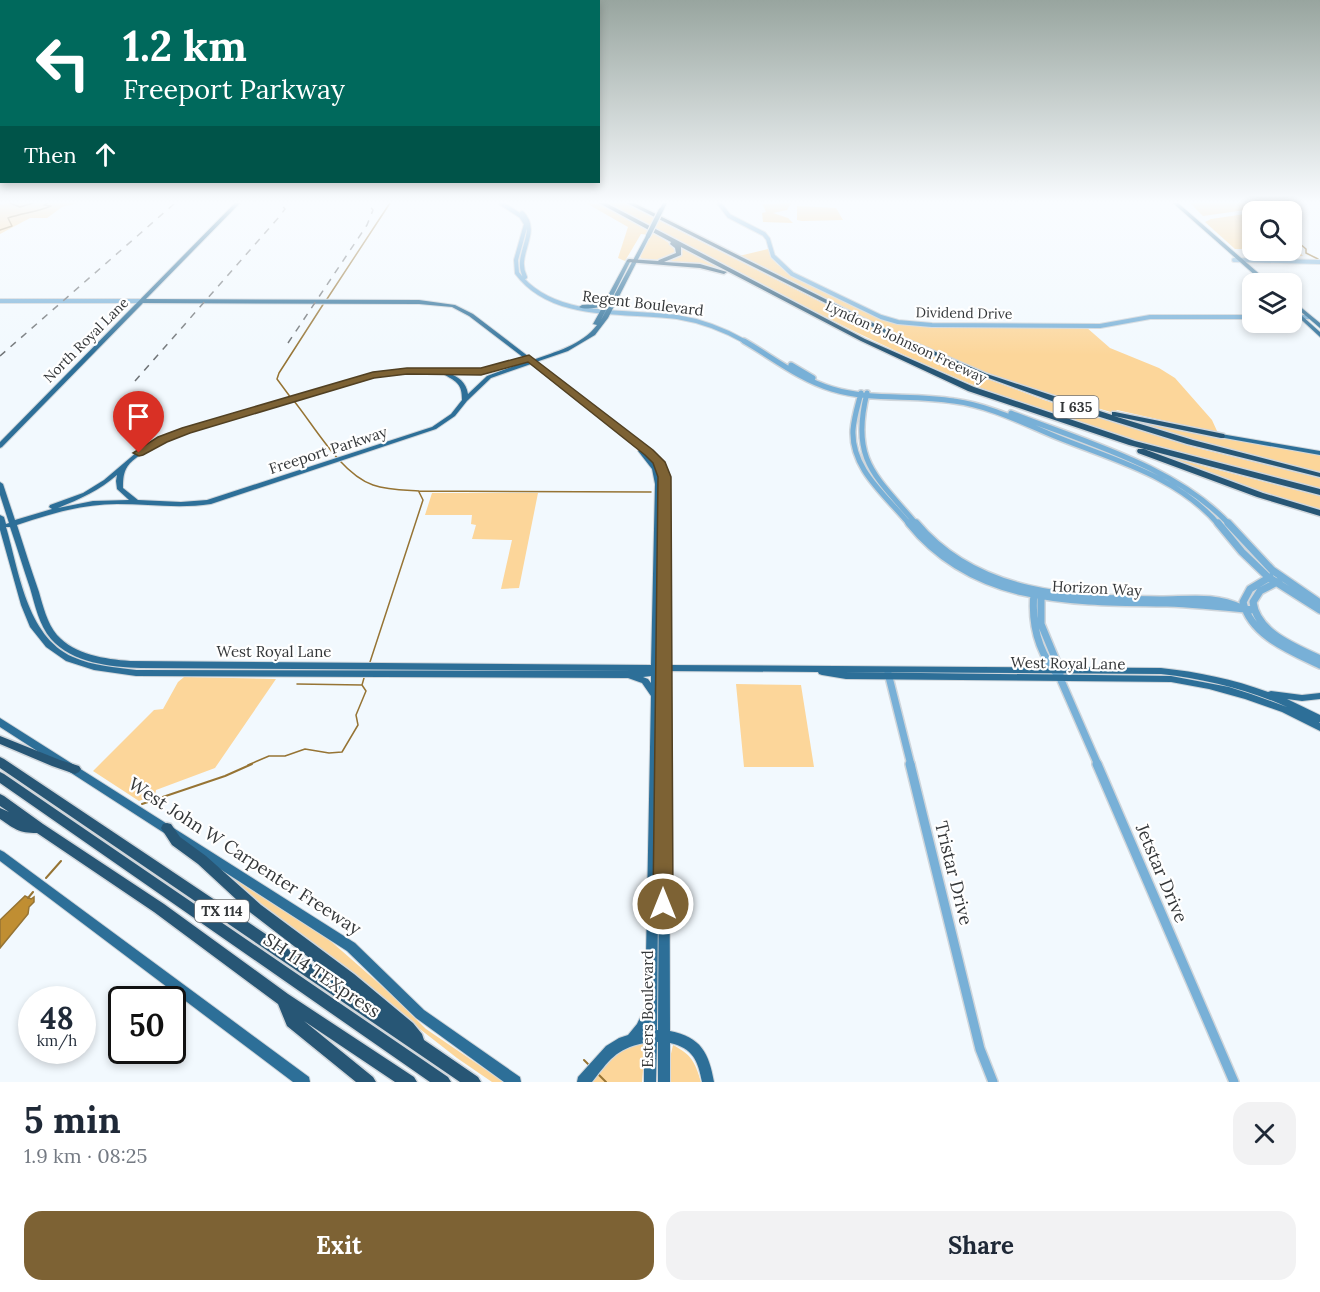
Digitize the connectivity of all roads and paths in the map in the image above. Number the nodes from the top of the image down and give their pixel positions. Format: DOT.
graph roads {
  1 [pos="188,253"];
  2 [pos="520,253"];
  3 [pos="523,253"];
  4 [pos="636,253"];
  5 [pos="636,253"];
  6 [pos="679,253"];
  7 [pos="696,253"];
  8 [pos="741,253"];
  9 [pos="776,253"];
  10 [pos="1230,253"];
  11 [pos="1231,253"];
  12 [pos="633,260"];
  13 [pos="645,261"];
  14 [pos="1239,261"];
  15 [pos="1320,263"];
  16 [pos="1251,273"];
  17 [pos="1255,273"];
  18 [pos="770,292"];
  19 [pos="609,301"];
  20 [pos="0,302"];
  21 [pos="140,302"];
  22 [pos="582,307"];
  23 [pos="606,311"];
  24 [pos="1242,316"];
  25 [pos="1302,317"];
  26 [pos="1302,319"];
  27 [pos="1320,326"];
  28 [pos="584,335"];
  29 [pos="1320,335"];
  30 [pos="575,346"];
  31 [pos="529,361"];
  32 [pos="434,372"];
  33 [pos="1031,392"];
  34 [pos="864,394"];
  35 [pos="465,400"];
  36 [pos="1078,424"];
  37 [pos="1221,436"];
  38 [pos="1,447"];
  39 [pos="1320,453"];
  40 [pos="123,468"];
  41 [pos="1320,475"];
  42 [pos="0,484"];
  43 [pos="1320,492"];
  44 [pos="139,503"];
  45 [pos="1320,513"];
  46 [pos="13,522"];
  47 [pos="1,524"];
  48 [pos="1268,577"];
  49 [pos="1278,579"];
  50 [pos="1037,595"];
  51 [pos="36,596"];
  52 [pos="24,600"];
  53 [pos="1320,603"];
  54 [pos="1243,608"];
  55 [pos="1254,610"];
  56 [pos="1320,610"];
  57 [pos="1291,649"];
  58 [pos="76,652"];
  59 [pos="67,659"];
  60 [pos="1320,659"];
  61 [pos="1320,665"];
  62 [pos="182,669"];
  63 [pos="658,669"];
  64 [pos="888,673"];
  65 [pos="1058,673"];
  66 [pos="626,675"];
  67 [pos="1254,691"];
  68 [pos="1320,696"];
  69 [pos="655,697"];
  70 [pos="1318,720"];
  71 [pos="0,722"];
  72 [pos="0,740"];
  73 [pos="0,762"];
  74 [pos="75,769"];
  75 [pos="0,777"];
  76 [pos="0,799"];
  77 [pos="0,813"];
  78 [pos="39,828"];
  79 [pos="167,828"];
  80 [pos="0,855"];
  81 [pos="283,999"];
  82 [pos="651,1005"];
  83 [pos="650,1037"];
  84 [pos="664,1037"];
  85 [pos="629,1041"];
  86 [pos="424,1048"];
  87 [pos="304,1082"];
  88 [pos="368,1082"];
  89 [pos="409,1082"];
  90 [pos="443,1082"];
  91 [pos="473,1082"];
  92 [pos="515,1082"];
  93 [pos="583,1082"];
  94 [pos="650,1082"];
  95 [pos="664,1082"];
  96 [pos="708,1082"];
  97 [pos="993,1082"];
  98 [pos="1234,1082"];
  1 -- 21 [label="main road, North Royal Lane"];
  2 -- 23 [label="street, Regent Boulevard"];
  3 -- 22 [label="street, Regent Boulevard"];
  4 -- 12 [label="main road"];
  5 -- 12 [label="main road"];
  6 -- 13 [label="highway"];
  7 -- 18 [label="highway, Lyndon B Johnson Freeway / I 635"];
  8 -- 33 [label="highway, Lyndon B Johnson Freeway / I 635"];
  9 -- 24 [label="street, Dividend Drive"];
  10 -- 14 [label="main road"];
  11 -- 14 [label="main road"];
  12 -- 13 [label="highway"];
  12 -- 19 [label="main road"];
  12 -- 23 [label="main road"];
  13 -- 18 [label="highway"];
  14 -- 15 [label="street"];
  14 -- 16 [label="main road"];
  14 -- 17 [label="main road"];
  18 -- 36 [label="highway, Lyndon B Johnson Freeway / I 635"];
  19 -- 22 [label="main road"];
  19 -- 23 [label="main road"];
  20 -- 21 [label="street, Esters Boulevard"];
  21 -- 31 [label="main road, Esters Boulevard"];
  21 -- 38 [label="main road, North Royal Lane"];
  22 -- 23 [label="street, Regent Boulevard"];
  23 -- 28 [label="main road"];
  23 -- 30 [label="main road"];
  23 -- 34 [label="street, Regent Boulevard"];
  25 -- 27 [label="main road"];
  26 -- 29 [label="main road"];
  28 -- 30 [label="main road"];
  28 -- 31 [label="main road"];
  30 -- 31 [label="main road"];
  31 -- 32 [label="main road"];
  31 -- 35 [label="main road"];
  31 -- 63 [label="main road, Esters Boulevard"];
  32 -- 35 [label="main road"];
  32 -- 40 [label="main road"];
  33 -- 37 [label="highway"];
  33 -- 41 [label="highway, Lyndon B Johnson Freeway / I 635"];
  34 -- 48 [label="street, Regent Boulevard"];
  34 -- 49 [label="street, Regent Boulevard"];
  34 -- 50 [label="street, Horizon Way"];
  35 -- 44 [label="main road, Freeport Parkway"];
  36 -- 43 [label="highway, Lyndon B Johnson Freeway / I 635"];
  36 -- 45 [label="highway"];
  37 -- 39 [label="main road"];
  40 -- 44 [label="main road"];
  40 -- 46 [label="main road"];
  42 -- 46 [label="main road, West Royal Lane"];
  44 -- 46 [label="main road"];
  46 -- 47 [label="main road"];
  46 -- 51 [label="main road, West Royal Lane"];
  47 -- 52 [label="main road, West Royal Lane"];
  48 -- 49 [label="street, Regent Boulevard"];
  48 -- 54 [label="street"];
  49 -- 53 [label="street, Regent Boulevard"];
  49 -- 55 [label="street"];
  49 -- 56 [label="street, Regent Boulevard"];
  50 -- 54 [label="street, Horizon Way"];
  50 -- 65 [label="street, Jetstar Drive"];
  51 -- 52 [label="main road"];
  51 -- 58 [label="main road, West Royal Lane"];
  52 -- 59 [label="main road, West Royal Lane"];
  54 -- 55 [label="street, Horizon Way"];
  54 -- 57 [label="street"];
  55 -- 57 [label="street"];
  57 -- 60 [label="street"];
  57 -- 61 [label="street"];
  58 -- 59 [label="main road"];
  58 -- 62 [label="main road, West Royal Lane"];
  59 -- 62 [label="main road, West Royal Lane"];
  62 -- 63 [label="main road, West Royal Lane"];
  62 -- 66 [label="main road, West Royal Lane"];
  63 -- 64 [label="main road, West Royal Lane"];
  63 -- 66 [label="main road, West Royal Lane"];
  63 -- 69 [label="main road, Esters Boulevard"];
  63 -- 84 [label="main road, Esters Boulevard"];
  64 -- 65 [label="main road, West Royal Lane"];
  64 -- 97 [label="street, Tristar Drive"];
  65 -- 67 [label="main road, West Royal Lane"];
  65 -- 70 [label="main road, West Royal Lane"];
  65 -- 98 [label="street, Jetstar Drive"];
  66 -- 69 [label="main road"];
  67 -- 68 [label="main road"];
  67 -- 70 [label="main road, West Royal Lane"];
  69 -- 82 [label="main road, Esters Boulevard"];
  71 -- 74 [label="main road, West John W Carpenter Freeway"];
  72 -- 74 [label="highway"];
  73 -- 86 [label="highway, TX 114"];
  74 -- 79 [label="main road, West John W Carpenter Freeway"];
  75 -- 90 [label="highway, SH 114 TEXpress"];
  76 -- 78 [label="highway, TX 114"];
  77 -- 78 [label="highway"];
  78 -- 81 [label="highway, TX 114"];
  79 -- 86 [label="highway"];
  79 -- 92 [label="main road, West John W Carpenter Freeway"];
  80 -- 87 [label="main road"];
  81 -- 88 [label="highway"];
  81 -- 89 [label="highway, TX 114"];
  82 -- 83 [label="main road, Esters Boulevard"];
  82 -- 85 [label="main road"];
  83 -- 84 [label="main road"];
  83 -- 85 [label="main road"];
  83 -- 94 [label="main road, Esters Boulevard"];
  84 -- 95 [label="main road, Esters Boulevard"];
  84 -- 96 [label="main road"];
  85 -- 93 [label="main road"];
  86 -- 91 [label="highway, TX 114"];
}
